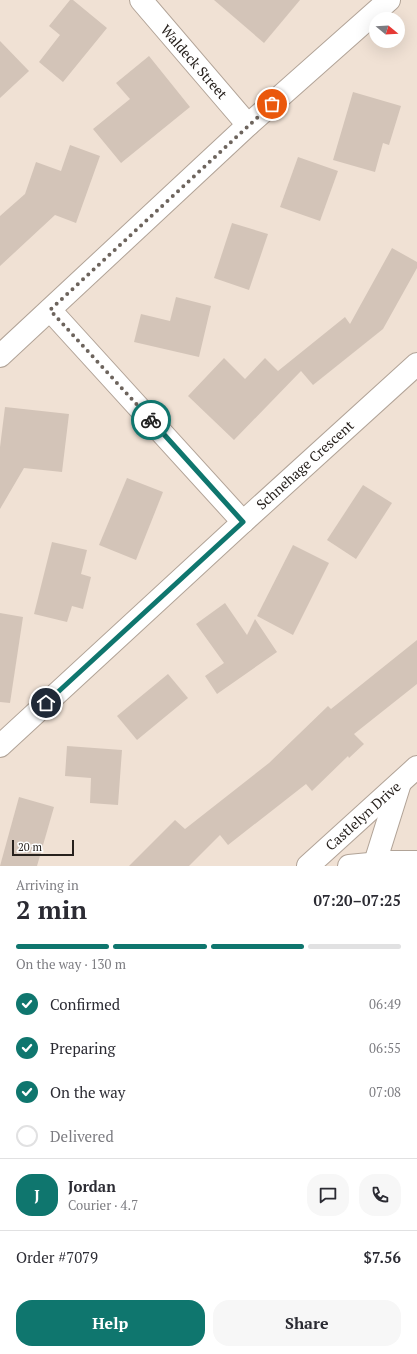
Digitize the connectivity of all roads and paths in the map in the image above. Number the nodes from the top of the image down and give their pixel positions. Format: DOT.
graph roads {
  1 [pos="140,0"];
  2 [pos="389,0"];
  3 [pos="248,125"];
  4 [pos="50,310"];
  5 [pos="0,356"];
  6 [pos="417,364"];
  7 [pos="243,522"];
  8 [pos="0,746"];
  9 [pos="417,767"];
  10 [pos="400,782"];
  11 [pos="417,862"];
  12 [pos="374,865"];
  13 [pos="308,866"];
  14 [pos="349,866"];
  15 [pos="413,866"];
  1 -- 3 [label="street, Waldeck Street"];
  2 -- 3 [label="street"];
  3 -- 4 [label="street"];
  4 -- 5 [label="street"];
  4 -- 7 [label="street"];
  6 -- 7 [label="street, Schnehage Crescent"];
  7 -- 8 [label="street, Schnehage Crescent"];
  9 -- 10 [label="street, Castlelyn Drive"];
  10 -- 12 [label="street"];
  10 -- 13 [label="street, Castlelyn Drive"];
  11 -- 12 [label="street"];
  11 -- 15 [label="street"];
  12 -- 14 [label="street"];
}
